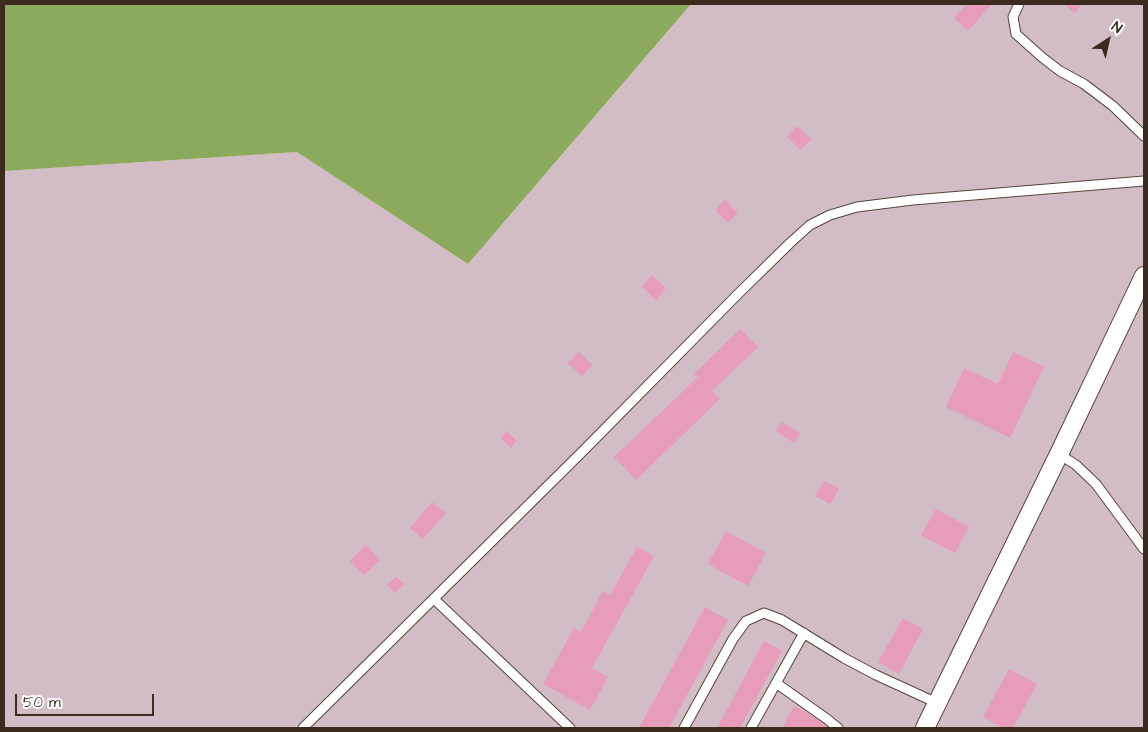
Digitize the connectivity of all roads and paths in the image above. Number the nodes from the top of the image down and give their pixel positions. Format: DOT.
graph roads {
  1 [pos="1019,4"];
  2 [pos="1144,136"];
  3 [pos="1144,181"];
  4 [pos="1144,276"];
  5 [pos="1059,454"];
  6 [pos="1144,549"];
  7 [pos="434,599"];
  8 [pos="804,633"];
  9 [pos="776,684"];
  10 [pos="937,703"];
  11 [pos="303,728"];
  12 [pos="570,728"];
  13 [pos="684,728"];
  14 [pos="751,728"];
  15 [pos="838,728"];
  16 [pos="925,728"];
  1 -- 2 [label="lane"];
  3 -- 7 [label="lane"];
  4 -- 5 [label="street"];
  5 -- 6 [label="lane"];
  5 -- 10 [label="street"];
  7 -- 11 [label="lane"];
  7 -- 12 [label="lane"];
  8 -- 9 [label="lane"];
  8 -- 10 [label="lane"];
  8 -- 13 [label="lane"];
  9 -- 14 [label="lane"];
  9 -- 15 [label="lane"];
  10 -- 16 [label="street"];
}
